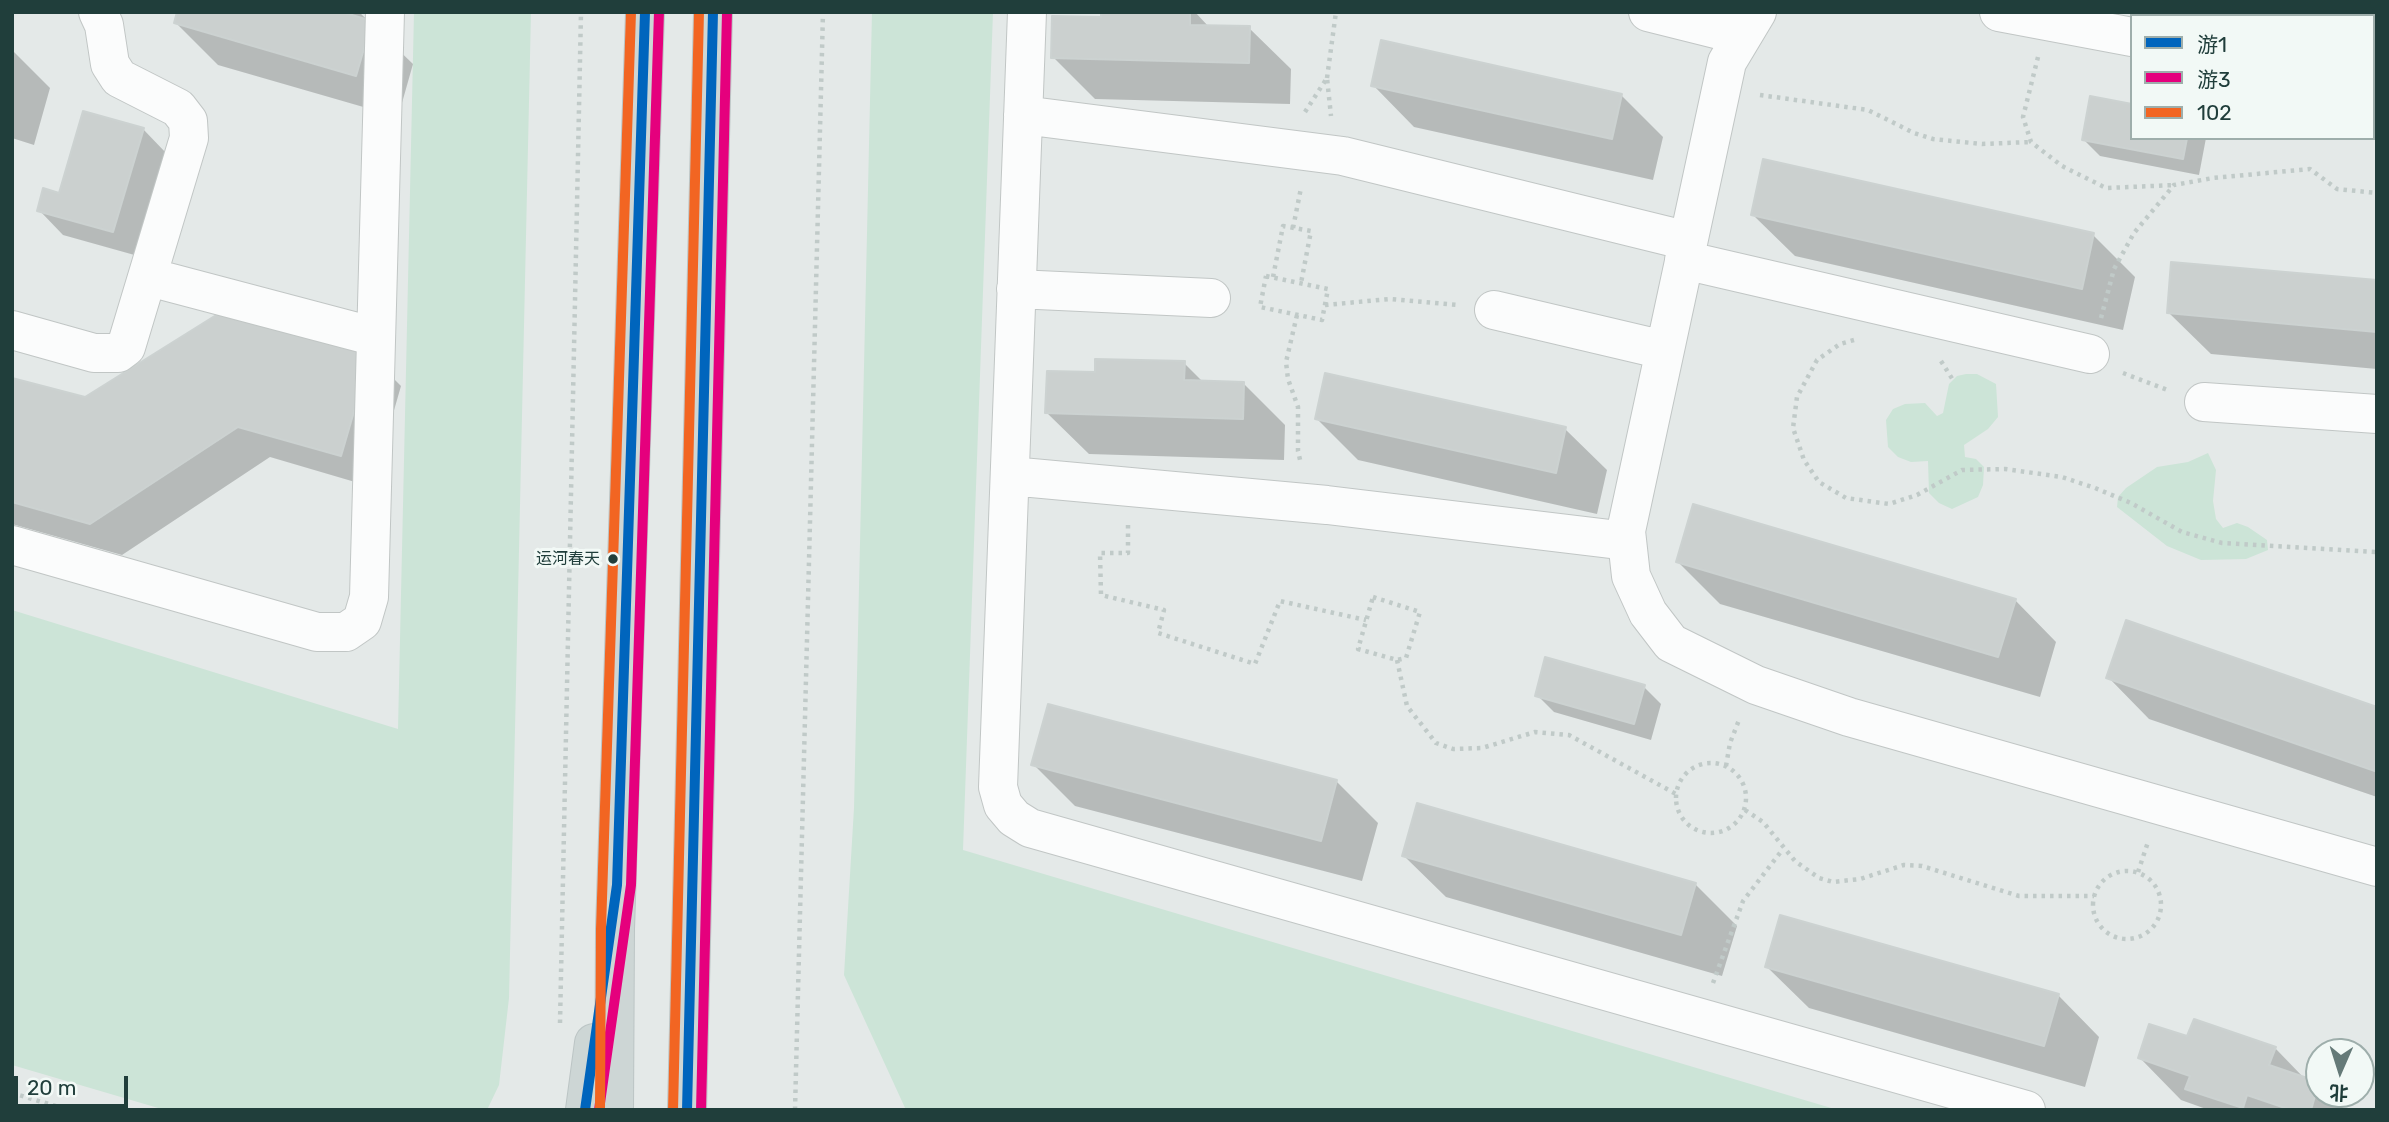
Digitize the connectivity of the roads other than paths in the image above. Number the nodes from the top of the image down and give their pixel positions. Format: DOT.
graph roads {
  1 [pos="98,12"];
  2 [pos="385,12"];
  3 [pos="645,12"];
  4 [pos="713,12"];
  5 [pos="1027,12"];
  6 [pos="1648,12"];
  7 [pos="1998,12"];
  8 [pos="1748,24"];
  9 [pos="2130,37"];
  10 [pos="1023,115"];
  11 [pos="1686,251"];
  12 [pos="149,277"];
  13 [pos="1016,289"];
  14 [pos="1210,298"];
  15 [pos="1494,310"];
  16 [pos="12,330"];
  17 [pos="376,337"];
  18 [pos="1664,350"];
  19 [pos="2091,354"];
  20 [pos="2204,402"];
  21 [pos="2377,414"];
  22 [pos="1010,476"];
  23 [pos="1626,541"];
  24 [pos="12,545"];
  25 [pos="2377,867"];
  26 [pos="617,885"];
  27 [pos="693,889"];
  28 [pos="585,1110"];
  29 [pos="614,1110"];
  30 [pos="687,1110"];
  31 [pos="708,1110"];
  32 [pos="2026,1110"];
  1 -- 12 [label="lane"];
  2 -- 17 [label="lane"];
  3 -- 26 [label="main road"];
  4 -- 27 [label="main road"];
  5 -- 10 [label="lane"];
  6 -- 8 [label="lane"];
  7 -- 9 [label="lane"];
  8 -- 11 [label="lane"];
  10 -- 11 [label="lane"];
  10 -- 13 [label="lane"];
  11 -- 18 [label="lane"];
  11 -- 19 [label="lane"];
  12 -- 16 [label="lane"];
  12 -- 17 [label="lane"];
  13 -- 14 [label="lane"];
  13 -- 22 [label="lane"];
  15 -- 18 [label="lane"];
  17 -- 24 [label="lane"];
  18 -- 23 [label="lane"];
  20 -- 21 [label="lane"];
  22 -- 23 [label="lane"];
  22 -- 32 [label="lane"];
  23 -- 25 [label="lane"];
  26 -- 28 [label="main road"];
  26 -- 29 [label="main road"];
  27 -- 30 [label="main road"];
  27 -- 31 [label="main road"];
}
